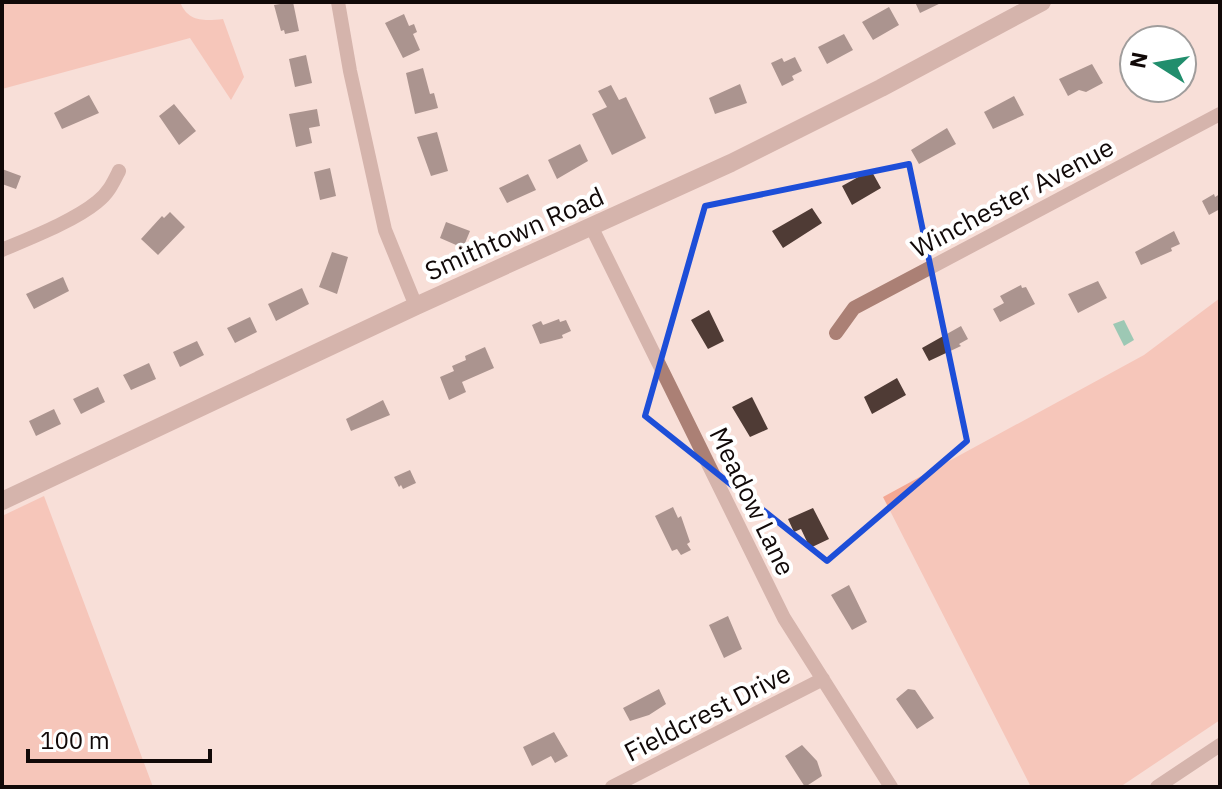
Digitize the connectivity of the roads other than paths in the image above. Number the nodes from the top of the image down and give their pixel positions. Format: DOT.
graph roads {
  1 [pos="338,2"];
  2 [pos="1042,2"];
  3 [pos="1220,114"];
  4 [pos="119,171"];
  5 [pos="591,226"];
  6 [pos="2,250"];
  7 [pos="416,306"];
  8 [pos="836,333"];
  9 [pos="2,501"];
  10 [pos="823,679"];
  11 [pos="1220,745"];
  12 [pos="612,787"];
  13 [pos="891,787"];
  14 [pos="1157,787"];
  1 -- 7 [label="street"];
  2 -- 5 [label="street, Smithtown Road"];
  3 -- 8 [label="street, Winchester Avenue"];
  4 -- 6 [label="street"];
  5 -- 7 [label="street, Smithtown Road"];
  5 -- 10 [label="street, Meadow Lane"];
  7 -- 9 [label="street, Smithtown Road"];
  10 -- 12 [label="street, Fieldcrest Drive"];
  10 -- 13 [label="street, Meadow Lane"];
  11 -- 14 [label="street"];
}
